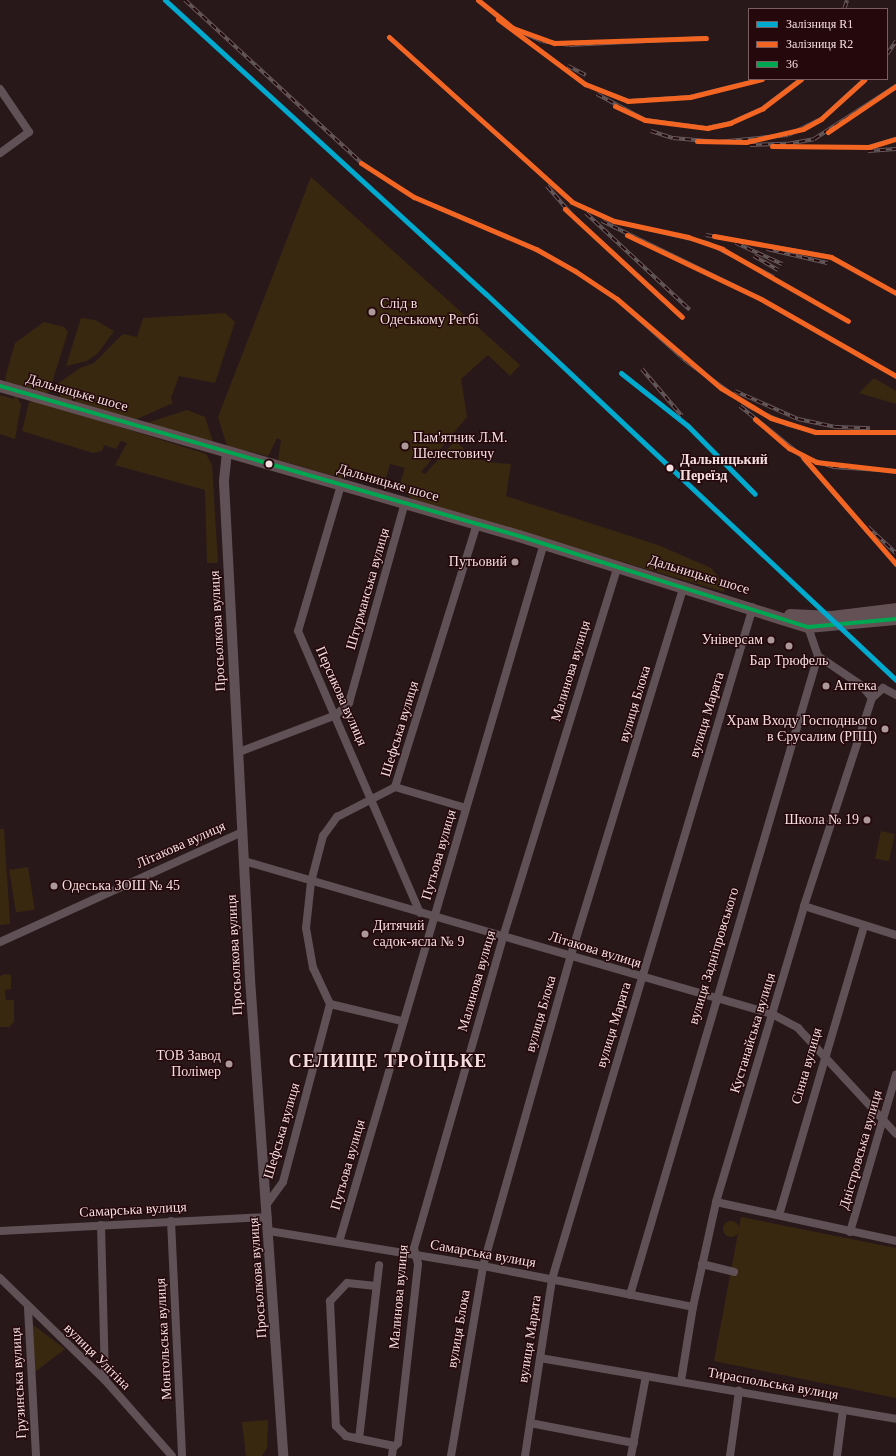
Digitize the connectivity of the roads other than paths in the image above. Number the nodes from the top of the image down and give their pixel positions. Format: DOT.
graph roads {
  1 [pos="0,89"];
  2 [pos="0,153"];
  3 [pos="0,386"];
  4 [pos="227,452"];
  5 [pos="341,484"];
  6 [pos="405,503"];
  7 [pos="477,524"];
  8 [pos="544,544"];
  9 [pos="618,566"];
  10 [pos="684,586"];
  11 [pos="753,607"];
  12 [pos="896,609"];
  13 [pos="767,611"];
  14 [pos="890,619"];
  15 [pos="808,627"];
  16 [pos="818,656"];
  17 [pos="896,695"];
  18 [pos="872,698"];
  19 [pos="336,715"];
  20 [pos="239,752"];
  21 [pos="396,787"];
  22 [pos="372,798"];
  23 [pos="466,808"];
  24 [pos="243,832"];
  25 [pos="244,861"];
  26 [pos="311,882"];
  27 [pos="804,906"];
  28 [pos="420,913"];
  29 [pos="435,918"];
  30 [pos="864,926"];
  31 [pos="896,935"];
  32 [pos="503,937"];
  33 [pos="0,942"];
  34 [pos="571,955"];
  35 [pos="642,977"];
  36 [pos="715,999"];
  37 [pos="330,1004"];
  38 [pos="772,1014"];
  39 [pos="402,1021"];
  40 [pos="824,1054"];
  41 [pos="896,1075"];
  42 [pos="883,1119"];
  43 [pos="896,1134"];
  44 [pos="716,1202"];
  45 [pos="267,1204"];
  46 [pos="779,1215"];
  47 [pos="268,1216"];
  48 [pos="171,1221"];
  49 [pos="101,1225"];
  50 [pos="0,1231"];
  51 [pos="269,1231"];
  52 [pos="850,1232"];
  53 [pos="896,1241"];
  54 [pos="339,1242"];
  55 [pos="416,1256"];
  56 [pos="702,1264"];
  57 [pos="379,1265"];
  58 [pos="483,1266"];
  59 [pos="734,1272"];
  60 [pos="0,1278"];
  61 [pos="552,1279"];
  62 [pos="376,1286"];
  63 [pos="630,1295"];
  64 [pos="693,1307"];
  65 [pos="28,1308"];
  66 [pos="540,1358"];
  67 [pos="646,1376"];
  68 [pos="105,1380"];
  69 [pos="681,1382"];
  70 [pos="739,1391"];
  71 [pos="843,1410"];
  72 [pos="896,1419"];
  73 [pos="530,1423"];
  74 [pos="359,1438"];
  75 [pos="634,1443"];
  76 [pos="394,1446"];
  77 [pos="36,1456"];
  78 [pos="172,1456"];
  79 [pos="182,1456"];
  80 [pos="283,1456"];
  81 [pos="392,1456"];
  82 [pos="451,1456"];
  83 [pos="524,1456"];
  84 [pos="631,1456"];
  85 [pos="730,1456"];
  86 [pos="837,1456"];
  1 -- 2 [label="street"];
  3 -- 4 [label="main road, Дальницьке шосе"];
  4 -- 5 [label="main road, Дальницьке шосе"];
  4 -- 20 [label="street, Просьолкова вулиця"];
  5 -- 6 [label="main road, Дальницьке шосе"];
  5 -- 19 [label="street, Персикова вулиця"];
  6 -- 7 [label="main road, Дальницьке шосе"];
  6 -- 19 [label="street, Штурманська вулиця"];
  7 -- 8 [label="main road, Дальницьке шосе"];
  7 -- 21 [label="street, Шефська вулиця"];
  8 -- 9 [label="main road, Дальницьке шосе"];
  8 -- 23 [label="street, Путьова вулиця"];
  9 -- 10 [label="main road, Дальницьке шосе"];
  9 -- 32 [label="street, Малинова вулиця"];
  10 -- 11 [label="main road, Дальницьке шосе"];
  10 -- 34 [label="street, вулиця Блока"];
  11 -- 13 [label="main road, Дальницьке шосе"];
  11 -- 35 [label="street, вулиця Марата"];
  12 -- 13 [label="main road"];
  13 -- 15 [label="main road"];
  14 -- 15 [label="main road"];
  15 -- 16 [label="street"];
  16 -- 18 [label="street"];
  16 -- 36 [label="street, вулиця Задніпровського"];
  17 -- 18 [label="street"];
  18 -- 27 [label="street, Кустанайська вулиця"];
  19 -- 20 [label="street, Штурманська вулиця"];
  19 -- 22 [label="street, Персикова вулиця"];
  20 -- 24 [label="street, Просьолкова вулиця"];
  21 -- 22 [label="street, Шефська вулиця"];
  21 -- 23 [label="street"];
  22 -- 26 [label="street, Шефська вулиця"];
  22 -- 28 [label="street, Персикова вулиця"];
  23 -- 29 [label="street, Путьова вулиця"];
  24 -- 25 [label="street, Просьолкова вулиця"];
  24 -- 33 [label="street, Літакова вулиця"];
  25 -- 26 [label="street, Літакова вулиця"];
  25 -- 45 [label="street, Просьолкова вулиця"];
  26 -- 28 [label="street, Літакова вулиця"];
  26 -- 37 [label="street, Шефська вулиця"];
  27 -- 30 [label="street"];
  27 -- 38 [label="street, Кустанайська вулиця"];
  28 -- 29 [label="street, Літакова вулиця"];
  29 -- 32 [label="street, Літакова вулиця"];
  29 -- 39 [label="street, Путьова вулиця"];
  30 -- 31 [label="street"];
  30 -- 40 [label="street, Сінна вулиця"];
  32 -- 34 [label="street, Літакова вулиця"];
  32 -- 55 [label="street, Малинова вулиця"];
  34 -- 35 [label="street, Літакова вулиця"];
  34 -- 58 [label="street, вулиця Блока"];
  35 -- 36 [label="street, Літакова вулиця"];
  35 -- 61 [label="street, вулиця Марата"];
  36 -- 38 [label="street, Літакова вулиця"];
  36 -- 63 [label="street, вулиця Задніпровського"];
  37 -- 39 [label="street"];
  37 -- 45 [label="street, Шефська вулиця"];
  38 -- 40 [label="street, Літакова вулиця"];
  38 -- 44 [label="street, Кустанайська вулиця"];
  39 -- 54 [label="street, Путьова вулиця"];
  40 -- 42 [label="street, Літакова вулиця"];
  40 -- 46 [label="street, Сінна вулиця"];
  41 -- 42 [label="street, Дністровська вулиця"];
  42 -- 43 [label="street, Літакова вулиця"];
  42 -- 52 [label="street, Дністровська вулиця"];
  44 -- 46 [label="street"];
  44 -- 56 [label="street, Кустанайська вулиця"];
  45 -- 47 [label="street, Просьолкова вулиця"];
  46 -- 52 [label="street"];
  47 -- 48 [label="street, Самарська вулиця"];
  47 -- 51 [label="street, Просьолкова вулиця"];
  48 -- 49 [label="street, Самарська вулиця"];
  48 -- 79 [label="street, Монгольська вулиця"];
  49 -- 50 [label="street, Самарська вулиця"];
  49 -- 68 [label="street"];
  51 -- 54 [label="street, Самарська вулиця"];
  51 -- 80 [label="street, Просьолкова вулиця"];
  52 -- 53 [label="street"];
  54 -- 55 [label="street, Самарська вулиця"];
  55 -- 58 [label="street, Самарська вулиця"];
  55 -- 76 [label="street, Малинова вулиця"];
  56 -- 59 [label="street"];
  56 -- 64 [label="street, Кустанайська вулиця"];
  57 -- 62 [label="street"];
  58 -- 61 [label="street, Самарська вулиця"];
  58 -- 82 [label="street, вулиця Блока"];
  60 -- 65 [label="street, вулиця Улітіна"];
  61 -- 63 [label="street, Самарська вулиця"];
  61 -- 66 [label="street, вулиця Марата"];
  62 -- 74 [label="street"];
  62 -- 74 [label="street"];
  63 -- 64 [label="street, Самарська вулиця"];
  64 -- 69 [label="street, Кустанайська вулиця"];
  65 -- 68 [label="street, вулиця Улітіна"];
  65 -- 77 [label="street, Грузинська вулиця"];
  66 -- 67 [label="street, Тираспольська вулиця"];
  66 -- 73 [label="street, вулиця Марата"];
  67 -- 69 [label="street, Тираспольська вулиця"];
  67 -- 75 [label="street"];
  68 -- 78 [label="street, вулиця Улітіна"];
  69 -- 70 [label="street, Тираспольська вулиця"];
  70 -- 71 [label="street, Тираспольська вулиця"];
  70 -- 85 [label="street"];
  71 -- 72 [label="street, Тираспольська вулиця"];
  71 -- 86 [label="street"];
  73 -- 75 [label="street"];
  73 -- 83 [label="street, вулиця Марата"];
  74 -- 76 [label="street"];
  75 -- 84 [label="street"];
  76 -- 81 [label="street, Малинова вулиця"];
}
